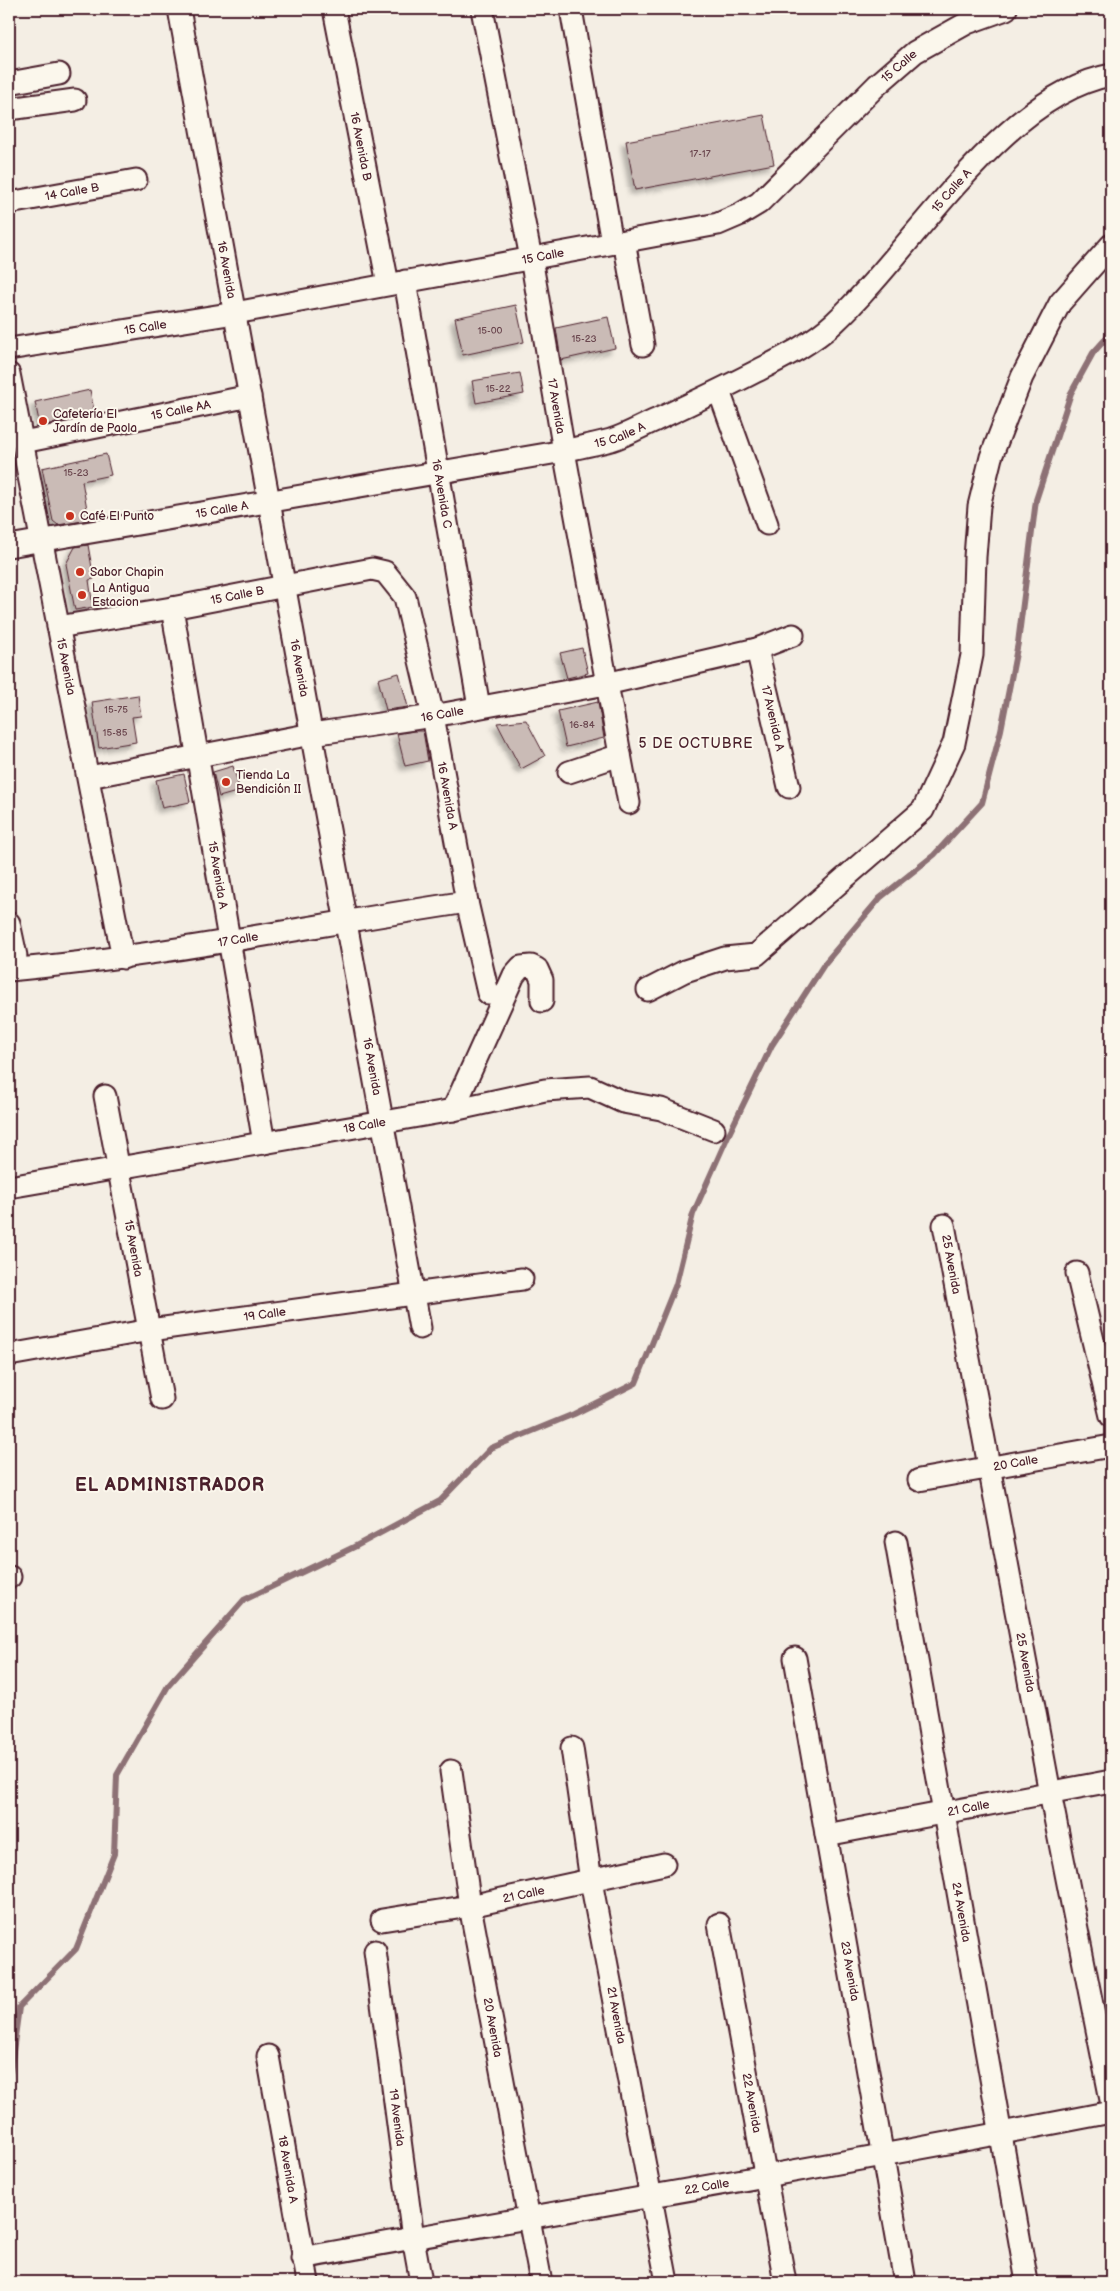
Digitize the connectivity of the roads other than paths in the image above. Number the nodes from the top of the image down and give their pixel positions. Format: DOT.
graph roads {
  1 [pos="180,9"];
  2 [pos="334,9"];
  3 [pos="482,9"];
  4 [pos="571,9"];
  5 [pos="1006,9"];
  6 [pos="59,74"];
  7 [pos="1111,75"];
  8 [pos="9,82"];
  9 [pos="75,100"];
  10 [pos="9,109"];
  11 [pos="136,180"];
  12 [pos="9,203"];
  13 [pos="618,242"];
  14 [pos="1111,245"];
  15 [pos="531,258"];
  16 [pos="397,283"];
  17 [pos="235,313"];
  18 [pos="643,345"];
  19 [pos="9,349"];
  20 [pos="9,374"];
  21 [pos="719,391"];
  22 [pos="250,396"];
  23 [pos="23,442"];
  24 [pos="564,451"];
  25 [pos="438,473"];
  26 [pos="269,502"];
  27 [pos="767,524"];
  28 [pos="42,541"];
  29 [pos="9,546"];
  30 [pos="284,585"];
  31 [pos="405,597"];
  32 [pos="172,608"];
  33 [pos="58,627"];
  34 [pos="793,635"];
  35 [pos="757,649"];
  36 [pos="606,684"];
  37 [pos="479,707"];
  38 [pos="434,716"];
  39 [pos="312,734"];
  40 [pos="620,755"];
  41 [pos="198,756"];
  42 [pos="569,772"];
  43 [pos="89,777"];
  44 [pos="789,786"];
  45 [pos="629,803"];
  46 [pos="467,902"];
  47 [pos="346,920"];
  48 [pos="9,923"];
  49 [pos="229,940"];
  50 [pos="123,958"];
  51 [pos="12,963"];
  52 [pos="648,990"];
  53 [pos="488,993"];
  54 [pos="542,1001"];
  55 [pos="105,1096"];
  56 [pos="453,1110"];
  57 [pos="382,1122"];
  58 [pos="714,1130"];
  59 [pos="264,1142"];
  60 [pos="119,1168"];
  61 [pos="9,1187"];
  62 [pos="944,1225"];
  63 [pos="1077,1273"];
  64 [pos="522,1279"];
  65 [pos="414,1294"];
  66 [pos="420,1328"];
  67 [pos="150,1330"];
  68 [pos="9,1355"];
  69 [pos="162,1399"];
  70 [pos="1111,1416"];
  71 [pos="1111,1446"];
  72 [pos="989,1467"];
  73 [pos="919,1480"];
  74 [pos="896,1542"];
  75 [pos="795,1658"];
  76 [pos="572,1748"];
  77 [pos="451,1771"];
  78 [pos="1111,1781"];
  79 [pos="1050,1793"];
  80 [pos="944,1813"];
  81 [pos="826,1835"];
  82 [pos="664,1864"];
  83 [pos="591,1881"];
  84 [pos="470,1906"];
  85 [pos="382,1920"];
  86 [pos="719,1924"];
  87 [pos="375,1951"];
  88 [pos="268,2056"];
  89 [pos="1111,2100"];
  90 [pos="1111,2112"];
  91 [pos="1000,2134"];
  92 [pos="882,2156"];
  93 [pos="766,2177"];
  94 [pos="652,2195"];
  95 [pos="530,2217"];
  96 [pos="413,2238"];
  97 [pos="302,2258"];
  98 [pos="308,2282"];
  99 [pos="421,2282"];
  100 [pos="541,2282"];
  101 [pos="667,2282"];
  102 [pos="785,2282"];
  103 [pos="905,2282"];
  104 [pos="1027,2282"];
  1 -- 17 [label="street, 16 Avenida"];
  2 -- 16 [label="street, 16 Avenida B"];
  3 -- 15 [label="street, 17 Avenida"];
  4 -- 13 [label="street"];
  5 -- 13 [label="street, 15 Calle"];
  6 -- 8 [label="street"];
  7 -- 21 [label="street, 15 Calle A"];
  9 -- 10 [label="street"];
  11 -- 12 [label="street, 14 Calle B"];
  13 -- 15 [label="street, 15 Calle"];
  13 -- 18 [label="street"];
  14 -- 52 [label="street"];
  15 -- 16 [label="street, 15 Calle"];
  15 -- 24 [label="street, 17 Avenida"];
  16 -- 17 [label="street, 15 Calle"];
  16 -- 25 [label="street, 16 Avenida C"];
  17 -- 19 [label="street, 15 Calle"];
  17 -- 22 [label="street, 16 Avenida"];
  20 -- 23 [label="street, 15 Avenida"];
  21 -- 24 [label="street, 15 Calle A"];
  21 -- 27 [label="street"];
  22 -- 23 [label="street, 15 Calle AA"];
  22 -- 26 [label="street, 16 Avenida"];
  23 -- 28 [label="street, 15 Avenida"];
  24 -- 25 [label="street, 15 Calle A"];
  24 -- 36 [label="street, 17 Avenida"];
  25 -- 26 [label="street, 15 Calle A"];
  25 -- 37 [label="street, 16 Avenida C"];
  26 -- 28 [label="street, 15 Calle A"];
  26 -- 30 [label="street, 16 Avenida"];
  28 -- 29 [label="street, 15 Calle A"];
  28 -- 33 [label="street, 15 Avenida"];
  30 -- 31 [label="street, 15 Calle B"];
  30 -- 32 [label="street, 15 Calle B"];
  30 -- 39 [label="street, 16 Avenida"];
  31 -- 38 [label="street, 16 Avenida A"];
  32 -- 33 [label="street, 15 Calle B"];
  32 -- 41 [label="street, 15 Avenida A"];
  33 -- 43 [label="street, 15 Avenida"];
  34 -- 35 [label="street, 16 Calle"];
  35 -- 36 [label="street, 16 Calle"];
  35 -- 44 [label="street, 17 Avenida A"];
  36 -- 37 [label="street, 16 Calle"];
  36 -- 40 [label="street, 17 Avenida"];
  37 -- 38 [label="street, 16 Calle"];
  38 -- 39 [label="street, 16 Calle"];
  38 -- 46 [label="street, 16 Avenida A"];
  39 -- 41 [label="street, 16 Calle"];
  39 -- 47 [label="street, 16 Avenida"];
  40 -- 42 [label="street"];
  40 -- 45 [label="street, 17 Avenida"];
  41 -- 43 [label="street, 16 Calle"];
  41 -- 49 [label="street, 15 Avenida A"];
  43 -- 50 [label="street, 15 Avenida"];
  46 -- 47 [label="street, 17 Calle"];
  46 -- 53 [label="street, 16 Avenida A"];
  47 -- 49 [label="street, 17 Calle"];
  47 -- 57 [label="street, 16 Avenida"];
  48 -- 51 [label="street"];
  49 -- 50 [label="street, 17 Calle"];
  49 -- 59 [label="street, 15 Avenida A"];
  50 -- 51 [label="street, 17 Calle"];
  54 -- 56 [label="street"];
  55 -- 60 [label="street, 15 Avenida"];
  56 -- 57 [label="street, 18 Calle"];
  56 -- 58 [label="street, 18 Calle"];
  57 -- 59 [label="street, 18 Calle"];
  57 -- 65 [label="street, 16 Avenida"];
  59 -- 60 [label="street, 18 Calle"];
  60 -- 61 [label="street, 18 Calle"];
  60 -- 67 [label="street, 15 Avenida"];
  62 -- 72 [label="street, 25 Avenida"];
  63 -- 70 [label="street"];
  64 -- 65 [label="street, 19 Calle"];
  65 -- 66 [label="street, 16 Avenida"];
  65 -- 67 [label="street, 19 Calle"];
  67 -- 68 [label="street, 19 Calle"];
  67 -- 69 [label="street, 15 Avenida"];
  71 -- 72 [label="street, 20 Calle"];
  72 -- 73 [label="street, 20 Calle"];
  72 -- 79 [label="street, 25 Avenida"];
  74 -- 80 [label="street, 24 Avenida"];
  75 -- 81 [label="street, 23 Avenida"];
  76 -- 83 [label="street, 21 Avenida"];
  77 -- 84 [label="street, 20 Avenida"];
  78 -- 79 [label="street, 21 Calle"];
  79 -- 80 [label="street, 21 Calle"];
  79 -- 89 [label="street, 25 Avenida"];
  80 -- 81 [label="street, 21 Calle"];
  80 -- 91 [label="street, 24 Avenida"];
  81 -- 92 [label="street, 23 Avenida"];
  82 -- 83 [label="street, 21 Calle"];
  83 -- 84 [label="street, 21 Calle"];
  83 -- 94 [label="street, 21 Avenida"];
  84 -- 85 [label="street, 21 Calle"];
  84 -- 95 [label="street, 20 Avenida"];
  86 -- 93 [label="street, 22 Avenida"];
  87 -- 96 [label="street, 19 Avenida"];
  88 -- 97 [label="street, 18 Avenida A"];
  90 -- 91 [label="street, 22 Calle"];
  91 -- 92 [label="street, 22 Calle"];
  91 -- 104 [label="street, 24 Avenida"];
  92 -- 93 [label="street, 22 Calle"];
  92 -- 103 [label="street, 23 Avenida"];
  93 -- 94 [label="street, 22 Calle"];
  93 -- 102 [label="street, 22 Avenida"];
  94 -- 95 [label="street, 22 Calle"];
  94 -- 101 [label="street, 21 Avenida"];
  95 -- 96 [label="street, 22 Calle"];
  95 -- 100 [label="street, 20 Avenida"];
  96 -- 97 [label="street, 22 Calle"];
  96 -- 99 [label="street, 19 Avenida"];
  97 -- 98 [label="street, 18 Avenida A"];
}
